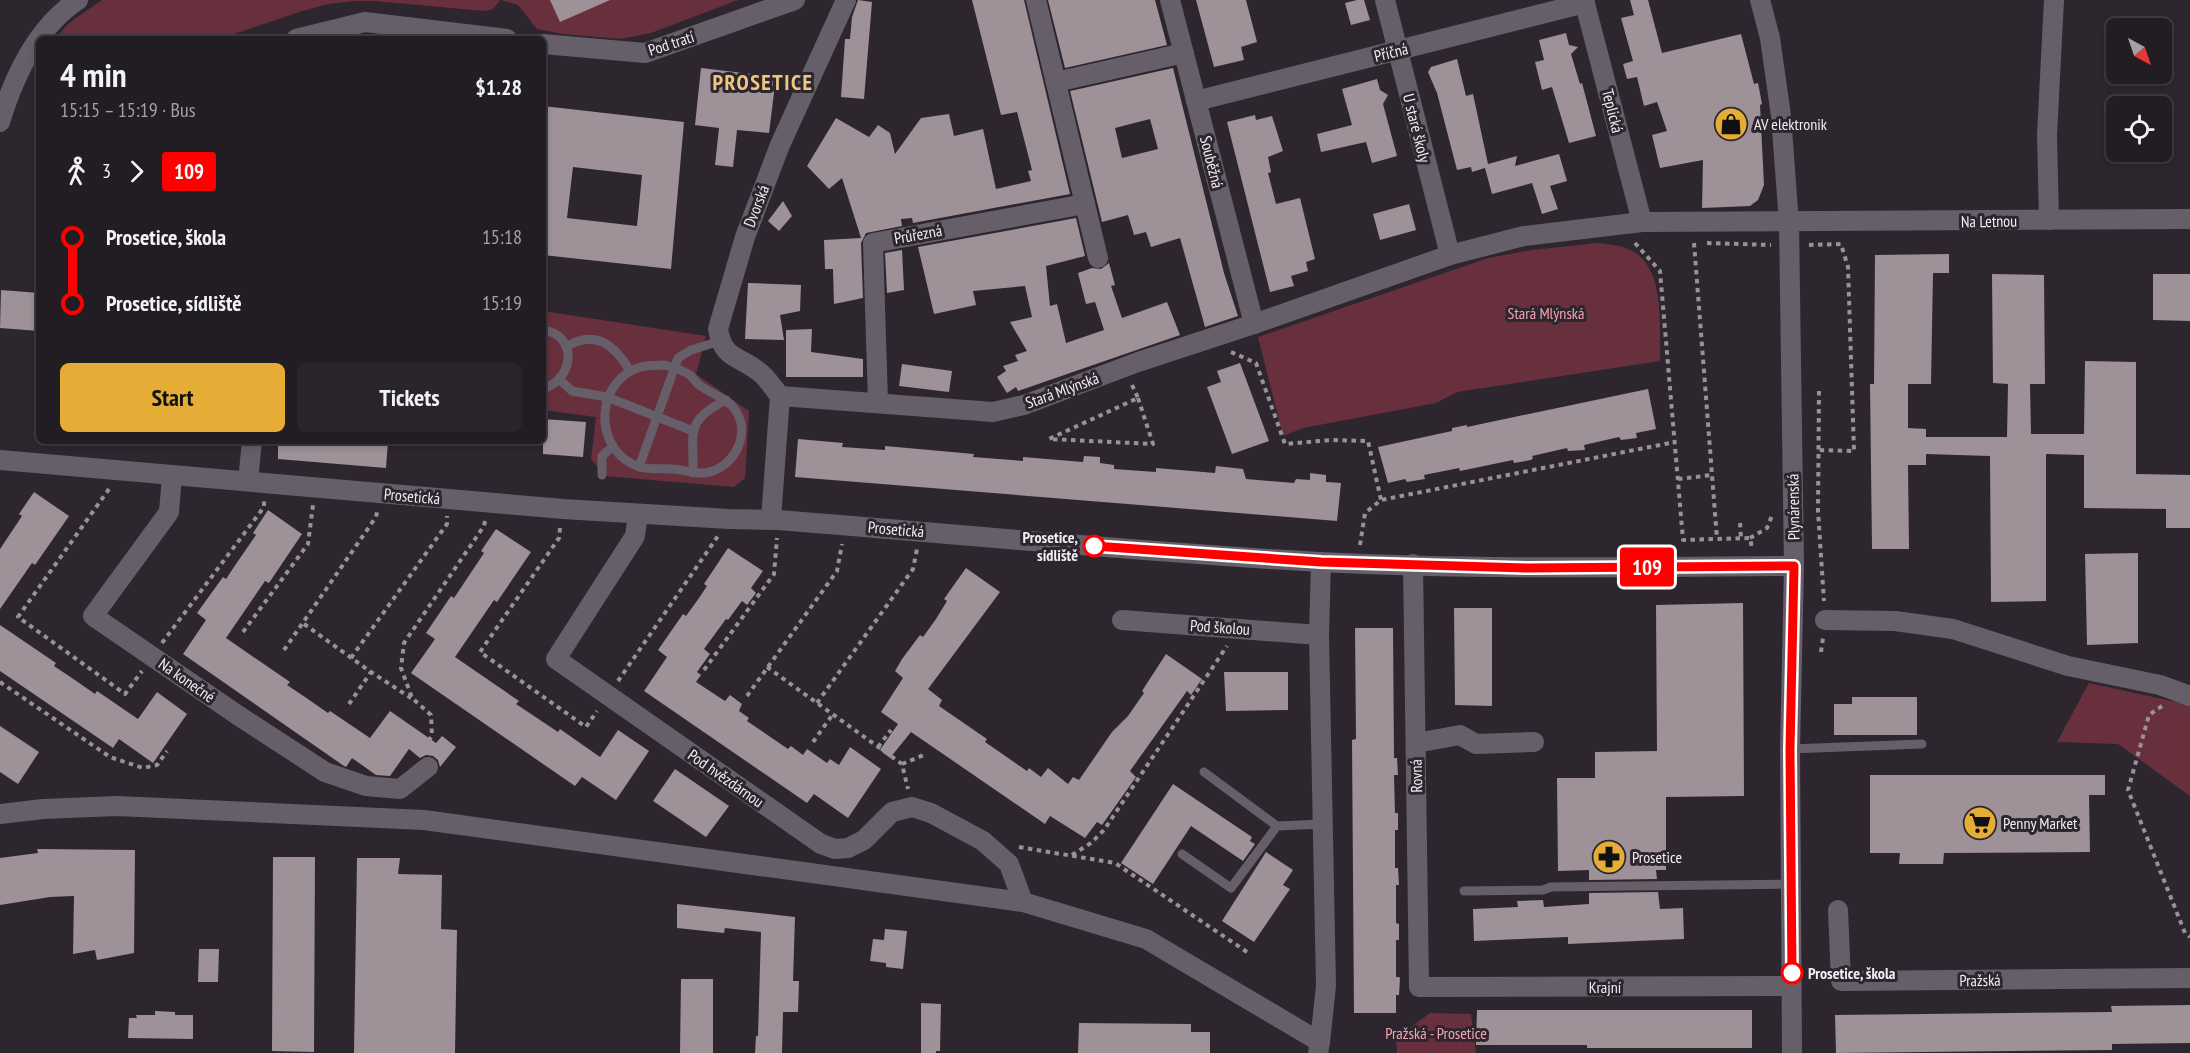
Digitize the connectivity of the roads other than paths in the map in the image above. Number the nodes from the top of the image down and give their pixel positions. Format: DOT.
graph roads {
  1 [pos="78,0"];
  2 [pos="795,0"];
  3 [pos="846,0"];
  4 [pos="1036,0"];
  5 [pos="1170,0"];
  6 [pos="1385,0"];
  7 [pos="1761,0"];
  8 [pos="2054,0"];
  9 [pos="1585,2"];
  10 [pos="39,36"];
  11 [pos="308,36"];
  12 [pos="482,36"];
  13 [pos="546,44"];
  14 [pos="36,47"];
  15 [pos="1397,50"];
  16 [pos="1184,53"];
  17 [pos="32,62"];
  18 [pos="1056,82"];
  19 [pos="1196,101"];
  20 [pos="0,122"];
  21 [pos="1085,204"];
  22 [pos="2190,219"];
  23 [pos="2049,220"];
  24 [pos="1637,223"];
  25 [pos="1789,223"];
  26 [pos="1450,255"];
  27 [pos="1098,258"];
  28 [pos="1254,324"];
  29 [pos="546,331"];
  30 [pos="720,341"];
  31 [pos="566,347"];
  32 [pos="674,368"];
  33 [pos="630,371"];
  34 [pos="560,380"];
  35 [pos="546,388"];
  36 [pos="780,396"];
  37 [pos="608,397"];
  38 [pos="726,400"];
  39 [pos="878,402"];
  40 [pos="657,417"];
  41 [pos="693,431"];
  42 [pos="252,444"];
  43 [pos="613,446"];
  44 [pos="0,460"];
  45 [pos="639,466"];
  46 [pos="693,473"];
  47 [pos="602,475"];
  48 [pos="172,476"];
  49 [pos="248,482"];
  50 [pos="638,514"];
  51 [pos="775,520"];
  52 [pos="1321,562"];
  53 [pos="1413,564"];
  54 [pos="1794,566"];
  55 [pos="1122,620"];
  56 [pos="1825,620"];
  57 [pos="1319,635"];
  58 [pos="2185,694"];
  59 [pos="1534,742"];
  60 [pos="1416,744"];
  61 [pos="1922,744"];
  62 [pos="1790,749"];
  63 [pos="424,770"];
  64 [pos="1204,772"];
  65 [pos="0,814"];
  66 [pos="1323,824"];
  67 [pos="1277,826"];
  68 [pos="1182,854"];
  69 [pos="1790,884"];
  70 [pos="1464,891"];
  71 [pos="1023,902"];
  72 [pos="1839,910"];
  73 [pos="2190,978"];
  74 [pos="1791,986"];
  75 [pos="1419,987"];
  76 [pos="1319,1048"];
  77 [pos="1792,1053"];
  1 -- 10 [label="street"];
  2 -- 13 [label="street, Pod tratí"];
  3 -- 30 [label="street, Dvorská"];
  4 -- 18 [label="street"];
  5 -- 16 [label="street, Souběžná"];
  6 -- 15 [label="street, U staré školy"];
  7 -- 25 [label="street, Plynárenská"];
  8 -- 23 [label="street"];
  9 -- 15 [label="street, Příčná"];
  9 -- 24 [label="street, Teplická"];
  11 -- 12 [label="street"];
  14 -- 17 [label="street"];
  15 -- 19 [label="street, Příčná"];
  15 -- 26 [label="street, U staré školy"];
  16 -- 18 [label="street"];
  16 -- 19 [label="street, Souběžná"];
  17 -- 20 [label="street"];
  18 -- 21 [label="street"];
  19 -- 28 [label="street, Souběžná"];
  21 -- 27 [label="street"];
  21 -- 39 [label="street, Průřezná"];
  22 -- 23 [label="street, Na Letnou"];
  23 -- 25 [label="street, Na Letnou"];
  24 -- 25 [label="street, Stará Mlýnská"];
  24 -- 26 [label="street, Stará Mlýnská"];
  25 -- 54 [label="street, Plynárenská"];
  26 -- 28 [label="street, Stará Mlýnská"];
  28 -- 39 [label="street, Stará Mlýnská"];
  29 -- 31 [label="lane"];
  30 -- 32 [label="lane"];
  30 -- 36 [label="street"];
  31 -- 33 [label="lane"];
  31 -- 34 [label="lane"];
  32 -- 33 [label="lane"];
  32 -- 38 [label="lane"];
  32 -- 40 [label="lane"];
  33 -- 37 [label="lane"];
  34 -- 35 [label="lane"];
  34 -- 37 [label="lane"];
  36 -- 39 [label="street, Stará Mlýnská"];
  36 -- 51 [label="street"];
  37 -- 40 [label="lane"];
  37 -- 43 [label="lane"];
  38 -- 41 [label="lane"];
  38 -- 46 [label="lane"];
  40 -- 41 [label="lane"];
  40 -- 45 [label="lane"];
  41 -- 46 [label="lane"];
  42 -- 49 [label="street"];
  43 -- 45 [label="lane"];
  43 -- 47 [label="lane"];
  44 -- 48 [label="street, Prosetická"];
  45 -- 46 [label="lane"];
  48 -- 49 [label="street, Prosetická"];
  48 -- 63 [label="street, Na konečné"];
  49 -- 50 [label="street, Prosetická"];
  50 -- 51 [label="street, Prosetická"];
  50 -- 71 [label="street, Pod hvězdárnou"];
  51 -- 52 [label="street, Prosetická"];
  52 -- 53 [label="street, Prosetická"];
  52 -- 57 [label="street"];
  53 -- 54 [label="street, Prosetická"];
  53 -- 60 [label="street, Rovná"];
  54 -- 62 [label="street, Plynárenská"];
  55 -- 57 [label="street, Pod školou"];
  56 -- 58 [label="street"];
  57 -- 66 [label="street"];
  59 -- 60 [label="street"];
  60 -- 75 [label="street, Rovná"];
  61 -- 62 [label="lane"];
  62 -- 69 [label="street, Plynárenská"];
  64 -- 67 [label="lane"];
  65 -- 71 [label="street"];
  66 -- 67 [label="lane"];
  66 -- 76 [label="street"];
  67 -- 68 [label="lane"];
  69 -- 70 [label="lane"];
  69 -- 74 [label="street, Plynárenská"];
  71 -- 76 [label="street"];
  72 -- 73 [label="street, Pražská"];
  74 -- 75 [label="street, Krajní"];
  74 -- 77 [label="street, Plynárenská"];
}
